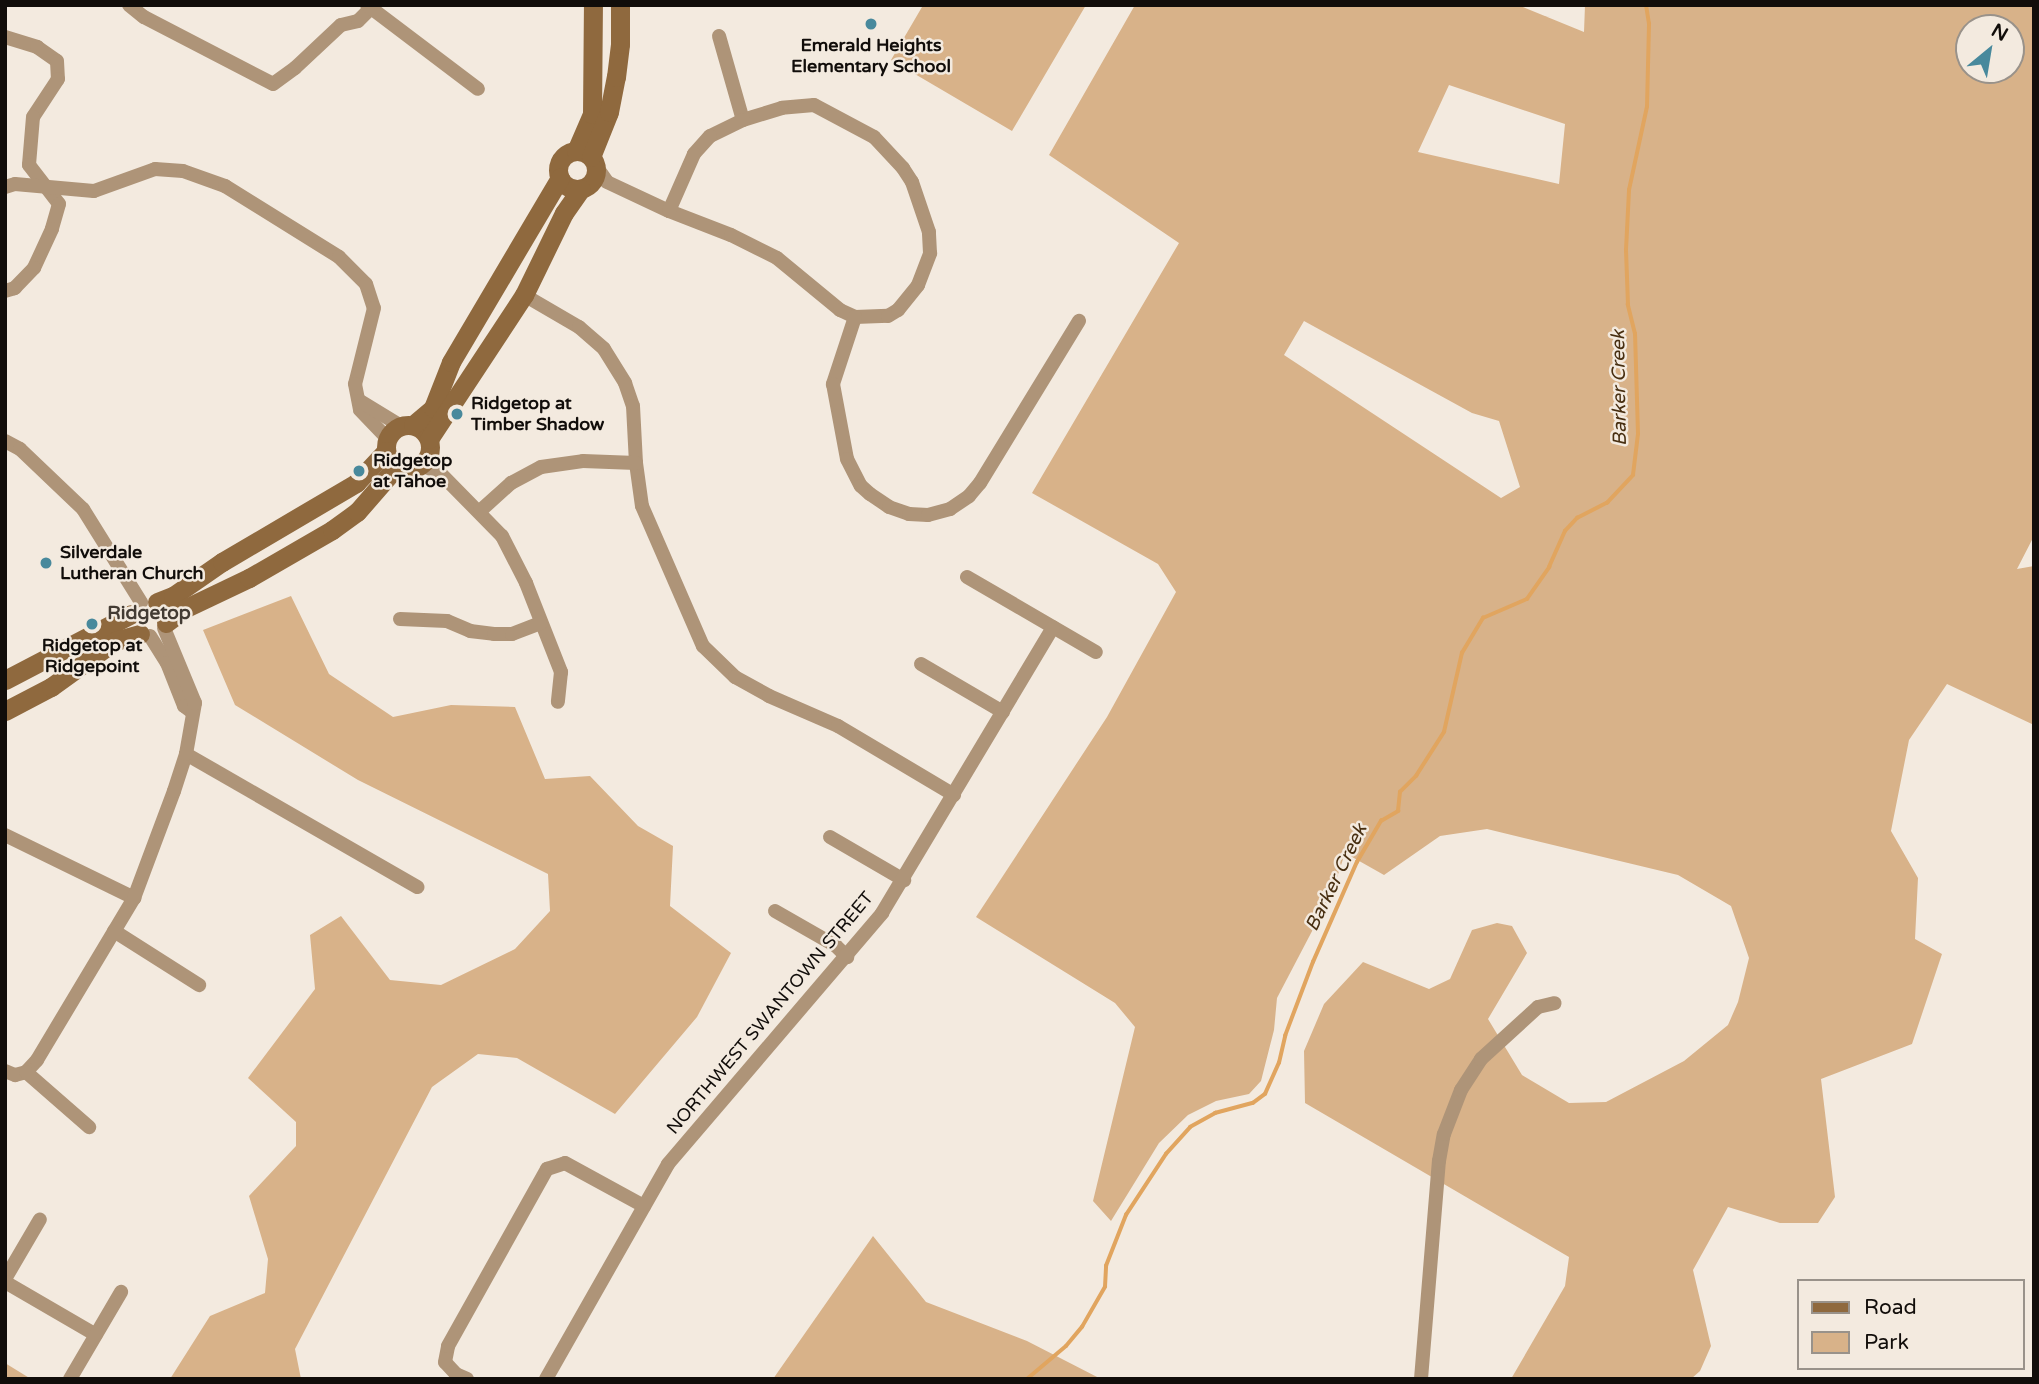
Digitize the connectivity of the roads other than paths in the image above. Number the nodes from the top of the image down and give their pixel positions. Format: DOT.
graph roads {
  1 [pos="129,5"];
  2 [pos="593,5"];
  3 [pos="620,5"];
  4 [pos="368,7"];
  5 [pos="719,36"];
  6 [pos="5,37"];
  7 [pos="478,89"];
  8 [pos="743,120"];
  9 [pos="590,171"];
  10 [pos="560,178"];
  11 [pos="5,187"];
  12 [pos="47,187"];
  13 [pos="669,211"];
  14 [pos="5,291"];
  15 [pos="524,295"];
  16 [pos="855,317"];
  17 [pos="1079,321"];
  18 [pos="397,435"];
  19 [pos="5,441"];
  20 [pos="429,456"];
  21 [pos="636,463"];
  22 [pos="402,469"];
  23 [pos="480,511"];
  24 [pos="967,577"];
  25 [pos="143,606"];
  26 [pos="400,619"];
  27 [pos="541,623"];
  28 [pos="1054,627"];
  29 [pos="155,630"];
  30 [pos="1096,652"];
  31 [pos="921,664"];
  32 [pos="5,680"];
  33 [pos="558,702"];
  34 [pos="5,711"];
  35 [pos="1003,712"];
  36 [pos="186,754"];
  37 [pos="954,794"];
  38 [pos="5,835"];
  39 [pos="830,837"];
  40 [pos="904,880"];
  41 [pos="417,887"];
  42 [pos="134,898"];
  43 [pos="775,911"];
  44 [pos="114,931"];
  45 [pos="847,957"];
  46 [pos="199,985"];
  47 [pos="1555,1003"];
  48 [pos="5,1071"];
  49 [pos="26,1072"];
  50 [pos="89,1127"];
  51 [pos="644,1206"];
  52 [pos="40,1219"];
  53 [pos="5,1280"];
  54 [pos="121,1292"];
  55 [pos="96,1335"];
  56 [pos="70,1379"];
  57 [pos="467,1379"];
  58 [pos="546,1379"];
  59 [pos="1421,1379"];
  1 -- 4 [label="street"];
  2 -- 9 [label="main road"];
  3 -- 9 [label="main road"];
  4 -- 7 [label="street"];
  5 -- 8 [label="street"];
  6 -- 12 [label="street"];
  8 -- 13 [label="street"];
  8 -- 16 [label="street"];
  9 -- 10 [label="main road"];
  9 -- 10 [label="main road"];
  9 -- 13 [label="street"];
  9 -- 15 [label="main road"];
  10 -- 18 [label="main road"];
  11 -- 12 [label="street"];
  12 -- 14 [label="street"];
  12 -- 18 [label="street"];
  13 -- 16 [label="street"];
  15 -- 20 [label="main road"];
  15 -- 21 [label="street"];
  16 -- 17 [label="street"];
  18 -- 20 [label="main road"];
  18 -- 22 [label="main road"];
  18 -- 25 [label="main road"];
  19 -- 25 [label="street"];
  20 -- 22 [label="main road"];
  20 -- 23 [label="street"];
  21 -- 23 [label="street"];
  21 -- 37 [label="street"];
  22 -- 29 [label="main road"];
  23 -- 27 [label="street"];
  24 -- 28 [label="street"];
  25 -- 29 [label="main road"];
  25 -- 29 [label="main road"];
  25 -- 32 [label="main road"];
  26 -- 27 [label="street"];
  27 -- 33 [label="street"];
  28 -- 30 [label="street"];
  28 -- 35 [label="street, NORTHWEST SWANTOWN STREET"];
  29 -- 34 [label="main road"];
  29 -- 36 [label="street"];
  31 -- 35 [label="street"];
  35 -- 37 [label="street, NORTHWEST SWANTOWN STREET"];
  36 -- 41 [label="street"];
  36 -- 42 [label="street"];
  37 -- 40 [label="street, NORTHWEST SWANTOWN STREET"];
  38 -- 42 [label="street"];
  39 -- 40 [label="street"];
  40 -- 45 [label="street, NORTHWEST SWANTOWN STREET"];
  42 -- 44 [label="street"];
  43 -- 45 [label="street"];
  44 -- 46 [label="street"];
  44 -- 49 [label="street"];
  45 -- 51 [label="street, NORTHWEST SWANTOWN STREET"];
  47 -- 59 [label="street"];
  48 -- 49 [label="street"];
  49 -- 50 [label="street"];
  51 -- 57 [label="street"];
  51 -- 58 [label="street, NORTHWEST SWANTOWN STREET"];
  52 -- 53 [label="street"];
  53 -- 55 [label="street"];
  54 -- 55 [label="street"];
  55 -- 56 [label="street"];
}
